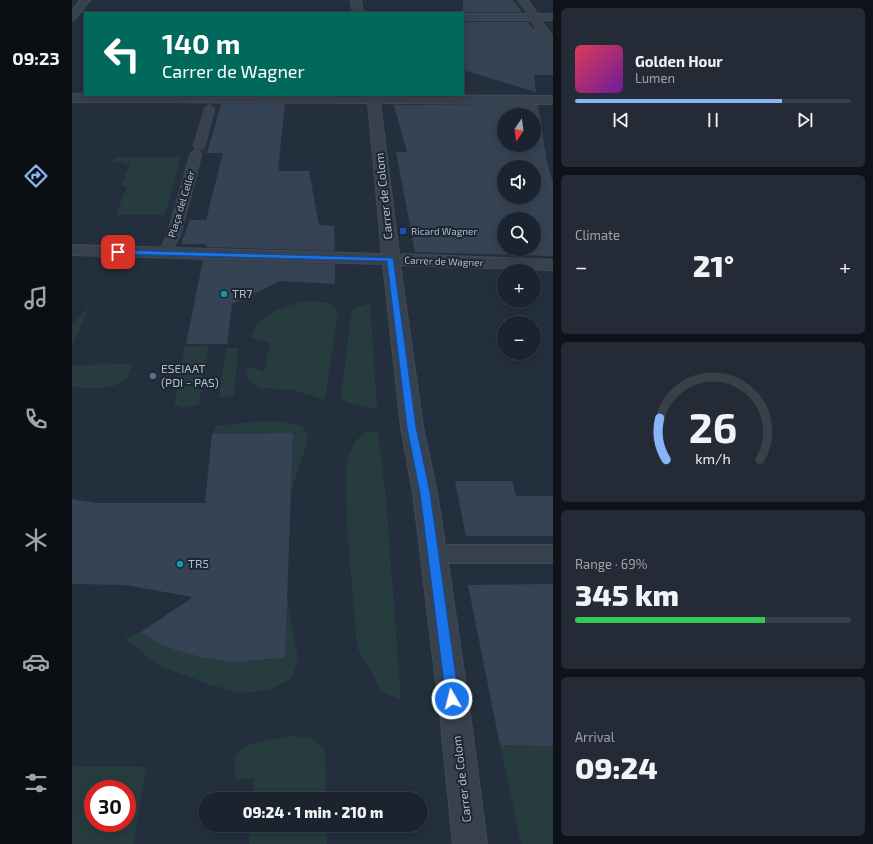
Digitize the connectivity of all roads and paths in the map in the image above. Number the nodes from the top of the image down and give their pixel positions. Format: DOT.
graph roads {
  1 [pos="85,0"];
  2 [pos="356,0"];
  3 [pos="523,0"];
  4 [pos="358,12"];
  5 [pos="84,15"];
  6 [pos="72,16"];
  7 [pos="464,17"];
  8 [pos="535,17"];
  9 [pos="553,17"];
  10 [pos="553,44"];
  11 [pos="373,97"];
  12 [pos="72,98"];
  13 [pos="553,101"];
  14 [pos="212,103"];
  15 [pos="552,114"];
  16 [pos="72,250"];
  17 [pos="165,253"];
  18 [pos="391,259"];
  19 [pos="553,265"];
  20 [pos="433,554"];
  21 [pos="553,554"];
  22 [pos="470,844"];
  1 -- 6 [label="street"];
  2 -- 4 [label="street"];
  3 -- 8 [label="street"];
  5 -- 6 [label="street"];
  7 -- 8 [label="street"];
  8 -- 9 [label="street"];
  8 -- 10 [label="street"];
  11 -- 13 [label="street"];
  11 -- 14 [label="street"];
  11 -- 18 [label="street, Carrer de Colom"];
  12 -- 14 [label="street"];
  13 -- 15 [label="street"];
  14 -- 17 [label="street, Plaça del Celler"];
  16 -- 17 [label="street, Carrer de Wagner"];
  17 -- 18 [label="street, Carrer de Wagner"];
  18 -- 19 [label="street, Carrer de Wagner"];
  18 -- 20 [label="street, Carrer de Colom"];
  20 -- 21 [label="street"];
  20 -- 22 [label="street, Carrer de Colom"];
}
